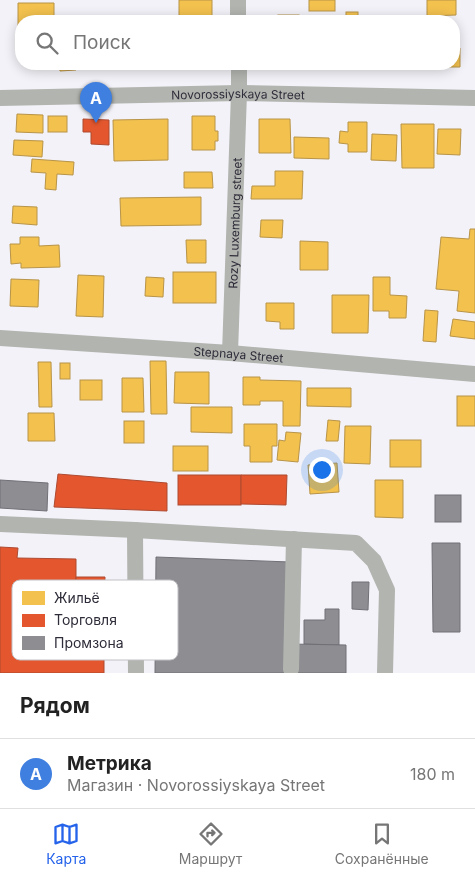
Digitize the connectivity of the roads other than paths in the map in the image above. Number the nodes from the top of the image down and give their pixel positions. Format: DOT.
graph roads {
  1 [pos="238,0"];
  2 [pos="238,15"];
  3 [pos="239,70"];
  4 [pos="239,93"];
  5 [pos="0,98"];
  6 [pos="475,98"];
  7 [pos="0,338"];
  8 [pos="230,352"];
  9 [pos="475,374"];
  10 [pos="0,524"];
  11 [pos="135,530"];
  12 [pos="294,539"];
  13 [pos="135,580"];
  14 [pos="136,660"];
  15 [pos="291,670"];
  16 [pos="136,673"];
  17 [pos="385,673"];
  1 -- 2 [label="street"];
  3 -- 4 [label="street, Rozy Luxemburg street"];
  4 -- 5 [label="street, Novorossiyskaya Street"];
  4 -- 6 [label="street, Novorossiyskaya Street"];
  4 -- 8 [label="street, Rozy Luxemburg street"];
  7 -- 8 [label="street, Stepnaya Street"];
  8 -- 9 [label="street, Stepnaya Street"];
  10 -- 11 [label="street"];
  11 -- 12 [label="street"];
  11 -- 13 [label="street"];
  12 -- 15 [label="street"];
  12 -- 17 [label="street"];
  14 -- 16 [label="street"];
}
